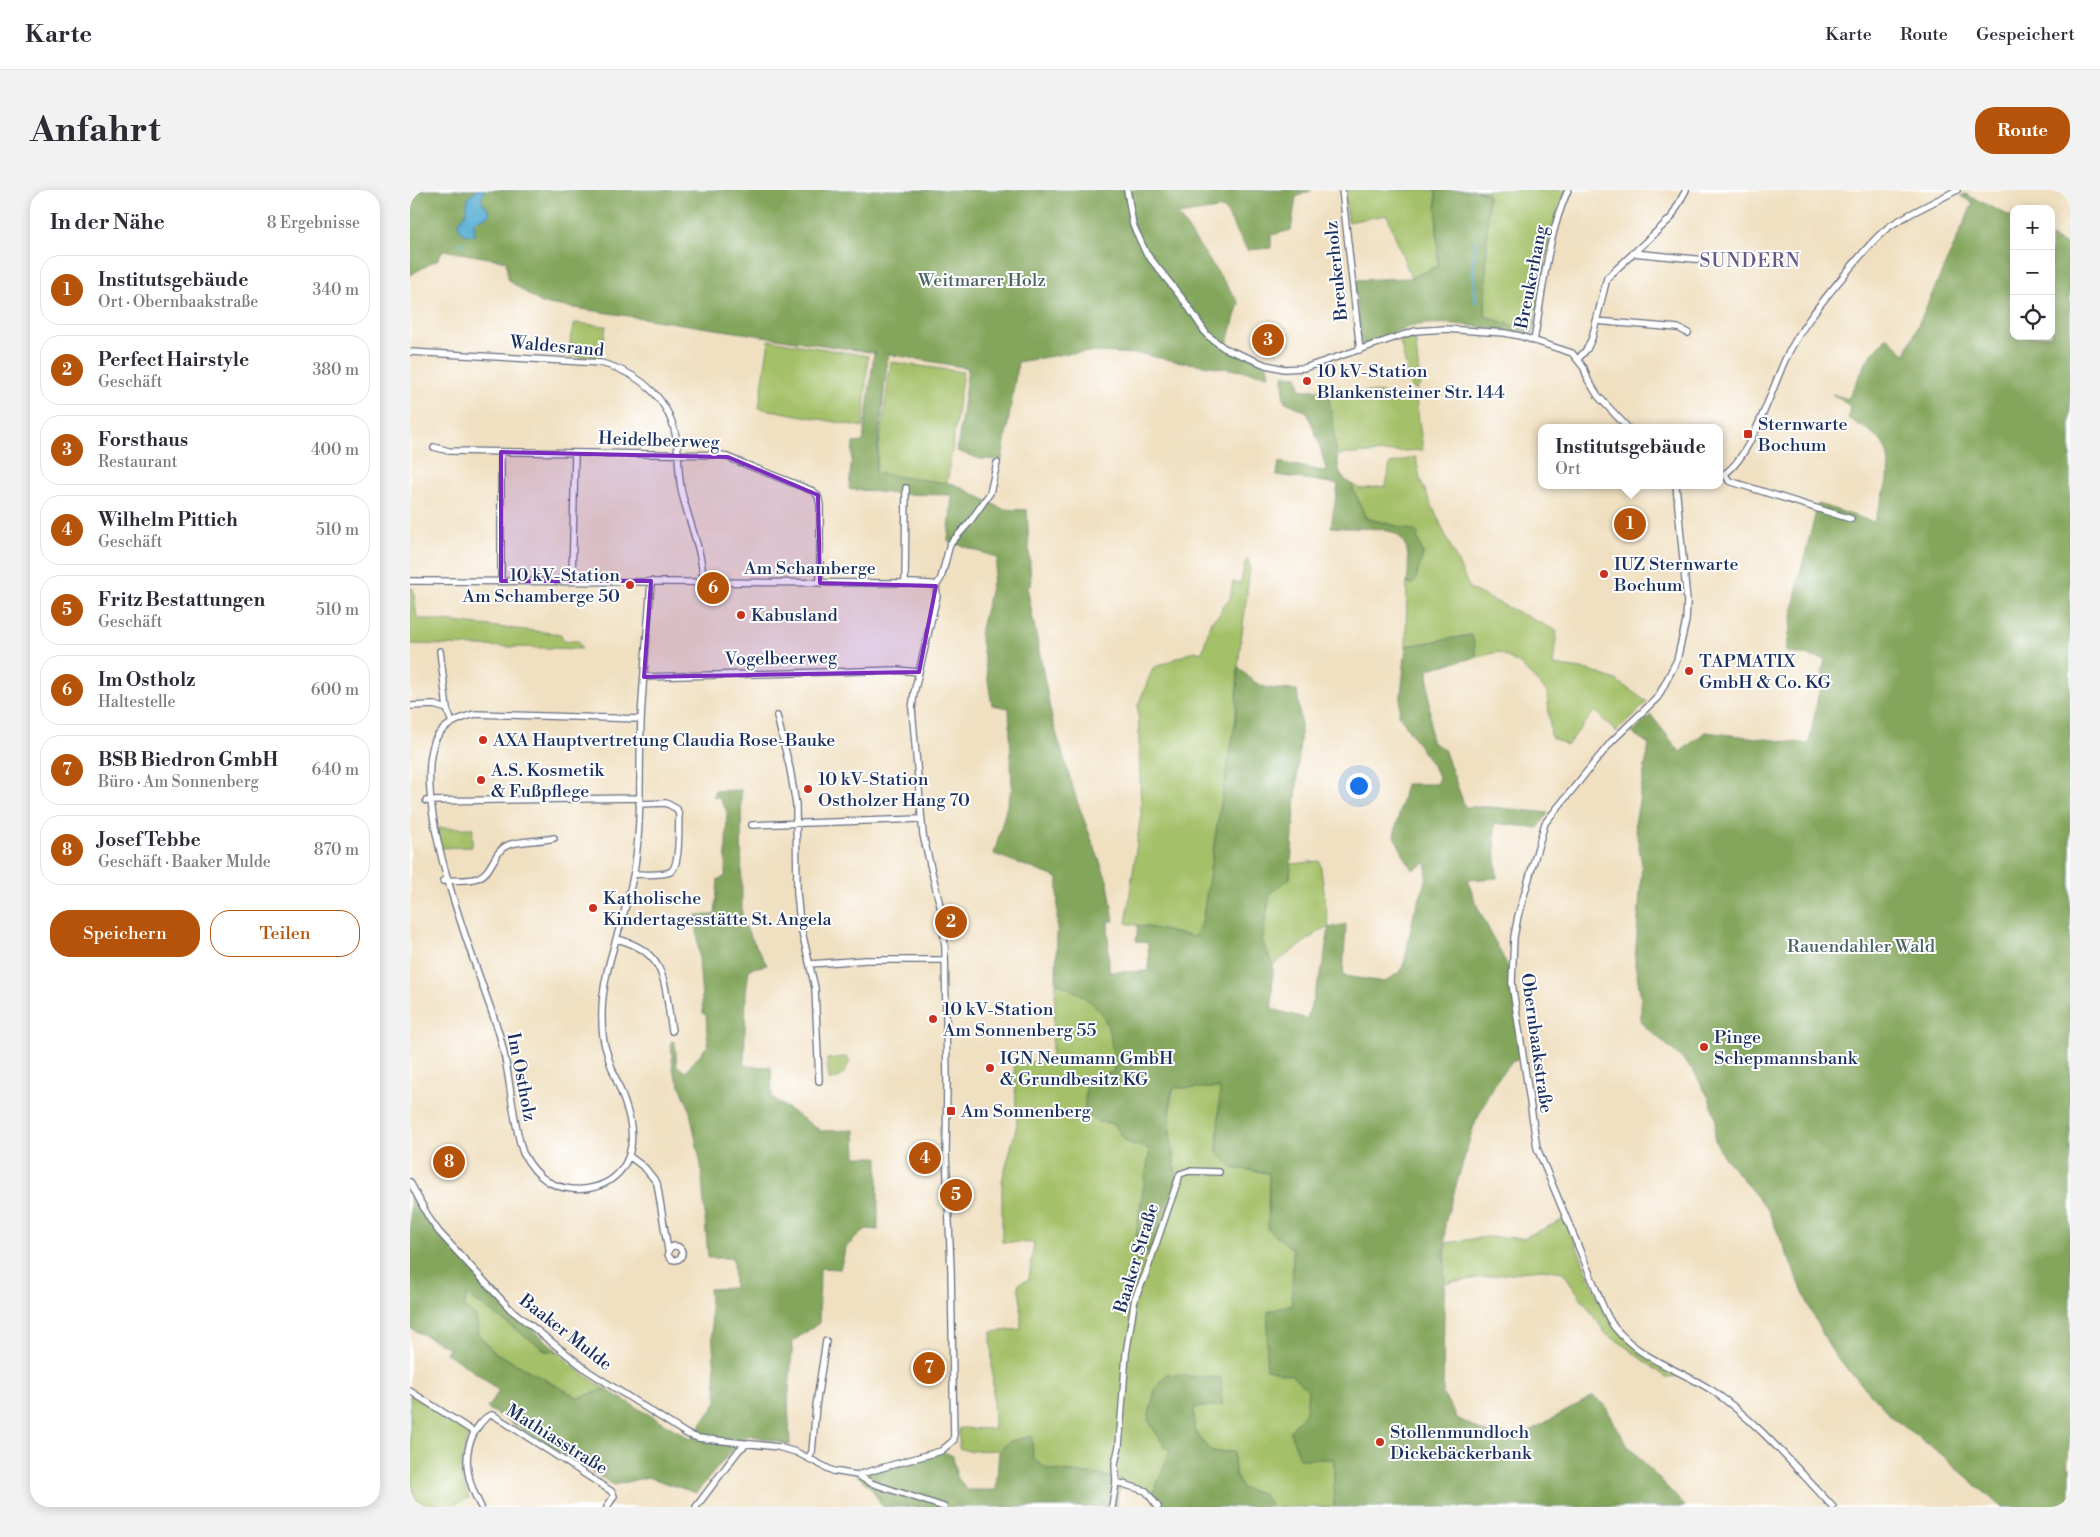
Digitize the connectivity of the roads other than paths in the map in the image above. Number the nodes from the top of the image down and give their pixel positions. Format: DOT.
graph roads {
  1 [pos="1127,190"];
  2 [pos="1342,190"];
  3 [pos="1568,190"];
  4 [pos="1686,190"];
  5 [pos="1957,190"];
  6 [pos="1632,254"];
  7 [pos="1706,260"];
  8 [pos="1596,321"];
  9 [pos="1688,334"];
  10 [pos="1534,341"];
  11 [pos="1360,350"];
  12 [pos="410,352"];
  13 [pos="1578,359"];
  14 [pos="1624,424"];
  15 [pos="434,447"];
  16 [pos="501,452"];
  17 [pos="575,453"];
  18 [pos="678,455"];
  19 [pos="997,463"];
  20 [pos="1723,474"];
  21 [pos="1723,476"];
  22 [pos="906,488"];
  23 [pos="1676,489"];
  24 [pos="1851,519"];
  25 [pos="410,581"];
  26 [pos="501,581"];
  27 [pos="572,581"];
  28 [pos="652,581"];
  29 [pos="703,582"];
  30 [pos="820,583"];
  31 [pos="905,583"];
  32 [pos="936,586"];
  33 [pos="440,650"];
  34 [pos="919,672"];
  35 [pos="644,677"];
  36 [pos="410,706"];
  37 [pos="447,709"];
  38 [pos="777,716"];
  39 [pos="641,719"];
  40 [pos="452,723"];
  41 [pos="426,801"];
  42 [pos="639,801"];
  43 [pos="921,819"];
  44 [pos="797,824"];
  45 [pos="752,825"];
  46 [pos="554,838"];
  47 [pos="634,874"];
  48 [pos="443,881"];
  49 [pos="617,939"];
  50 [pos="945,960"];
  51 [pos="810,964"];
  52 [pos="672,1030"];
  53 [pos="818,1081"];
  54 [pos="629,1156"];
  55 [pos="1219,1172"];
  56 [pos="410,1182"];
  57 [pos="668,1250"];
  58 [pos="826,1341"];
  59 [pos="410,1391"];
  60 [pos="474,1432"];
  61 [pos="748,1443"];
  62 [pos="808,1458"];
  63 [pos="857,1475"];
  64 [pos="1116,1482"];
  65 [pos="480,1507"];
  66 [pos="607,1507"];
  67 [pos="696,1507"];
  68 [pos="944,1507"];
  69 [pos="1112,1507"];
  70 [pos="1158,1507"];
  71 [pos="1833,1507"];
  1 -- 11 [label="street"];
  2 -- 11 [label="street, Breukerholz"];
  3 -- 10 [label="street, Breukerhang"];
  4 -- 6 [label="street"];
  5 -- 20 [label="street"];
  6 -- 7 [label="street"];
  6 -- 8 [label="street"];
  8 -- 9 [label="street"];
  8 -- 13 [label="street"];
  10 -- 11 [label="street"];
  10 -- 13 [label="street"];
  12 -- 18 [label="street, Waldesrand"];
  13 -- 14 [label="street"];
  15 -- 16 [label="street, Heidelbeerweg"];
  16 -- 17 [label="street, Heidelbeerweg"];
  16 -- 26 [label="street"];
  17 -- 18 [label="street, Heidelbeerweg"];
  17 -- 27 [label="street"];
  18 -- 29 [label="street, Waldesrand"];
  18 -- 30 [label="street, Heidelbeerweg"];
  19 -- 32 [label="street"];
  21 -- 24 [label="street"];
  22 -- 31 [label="street"];
  23 -- 71 [label="street, Obernbaakstraße"];
  25 -- 26 [label="street, Am Schamberge"];
  26 -- 27 [label="street, Am Schamberge"];
  27 -- 28 [label="street, Am Schamberge"];
  28 -- 29 [label="street, Am Schamberge"];
  28 -- 35 [label="street"];
  29 -- 30 [label="street, Am Schamberge"];
  30 -- 31 [label="street, Am Schamberge"];
  31 -- 32 [label="street"];
  32 -- 34 [label="street"];
  33 -- 37 [label="street"];
  34 -- 35 [label="street, Vogelbeerweg"];
  34 -- 43 [label="street"];
  35 -- 39 [label="street"];
  36 -- 37 [label="street"];
  37 -- 40 [label="street"];
  38 -- 44 [label="street"];
  39 -- 40 [label="street, Im Ostholz"];
  39 -- 42 [label="street"];
  40 -- 41 [label="street, Im Ostholz"];
  41 -- 42 [label="street"];
  41 -- 48 [label="street, Im Ostholz"];
  42 -- 47 [label="street"];
  42 -- 47 [label="street"];
  43 -- 44 [label="street"];
  43 -- 50 [label="street"];
  44 -- 45 [label="street"];
  44 -- 51 [label="street"];
  46 -- 48 [label="street"];
  47 -- 49 [label="street"];
  48 -- 54 [label="street, Im Ostholz"];
  49 -- 52 [label="street"];
  49 -- 54 [label="street"];
  50 -- 51 [label="street"];
  50 -- 63 [label="street"];
  51 -- 53 [label="street"];
  54 -- 57 [label="street"];
  55 -- 64 [label="street, Baaker Straße"];
  56 -- 61 [label="street, Baaker Mulde"];
  58 -- 62 [label="street"];
  59 -- 60 [label="street"];
  60 -- 65 [label="street"];
  60 -- 66 [label="street, Mathiasstraße"];
  61 -- 62 [label="street"];
  61 -- 67 [label="street"];
  62 -- 63 [label="street"];
  63 -- 68 [label="street"];
  64 -- 69 [label="street, Baaker Straße"];
  64 -- 70 [label="street"];
}
